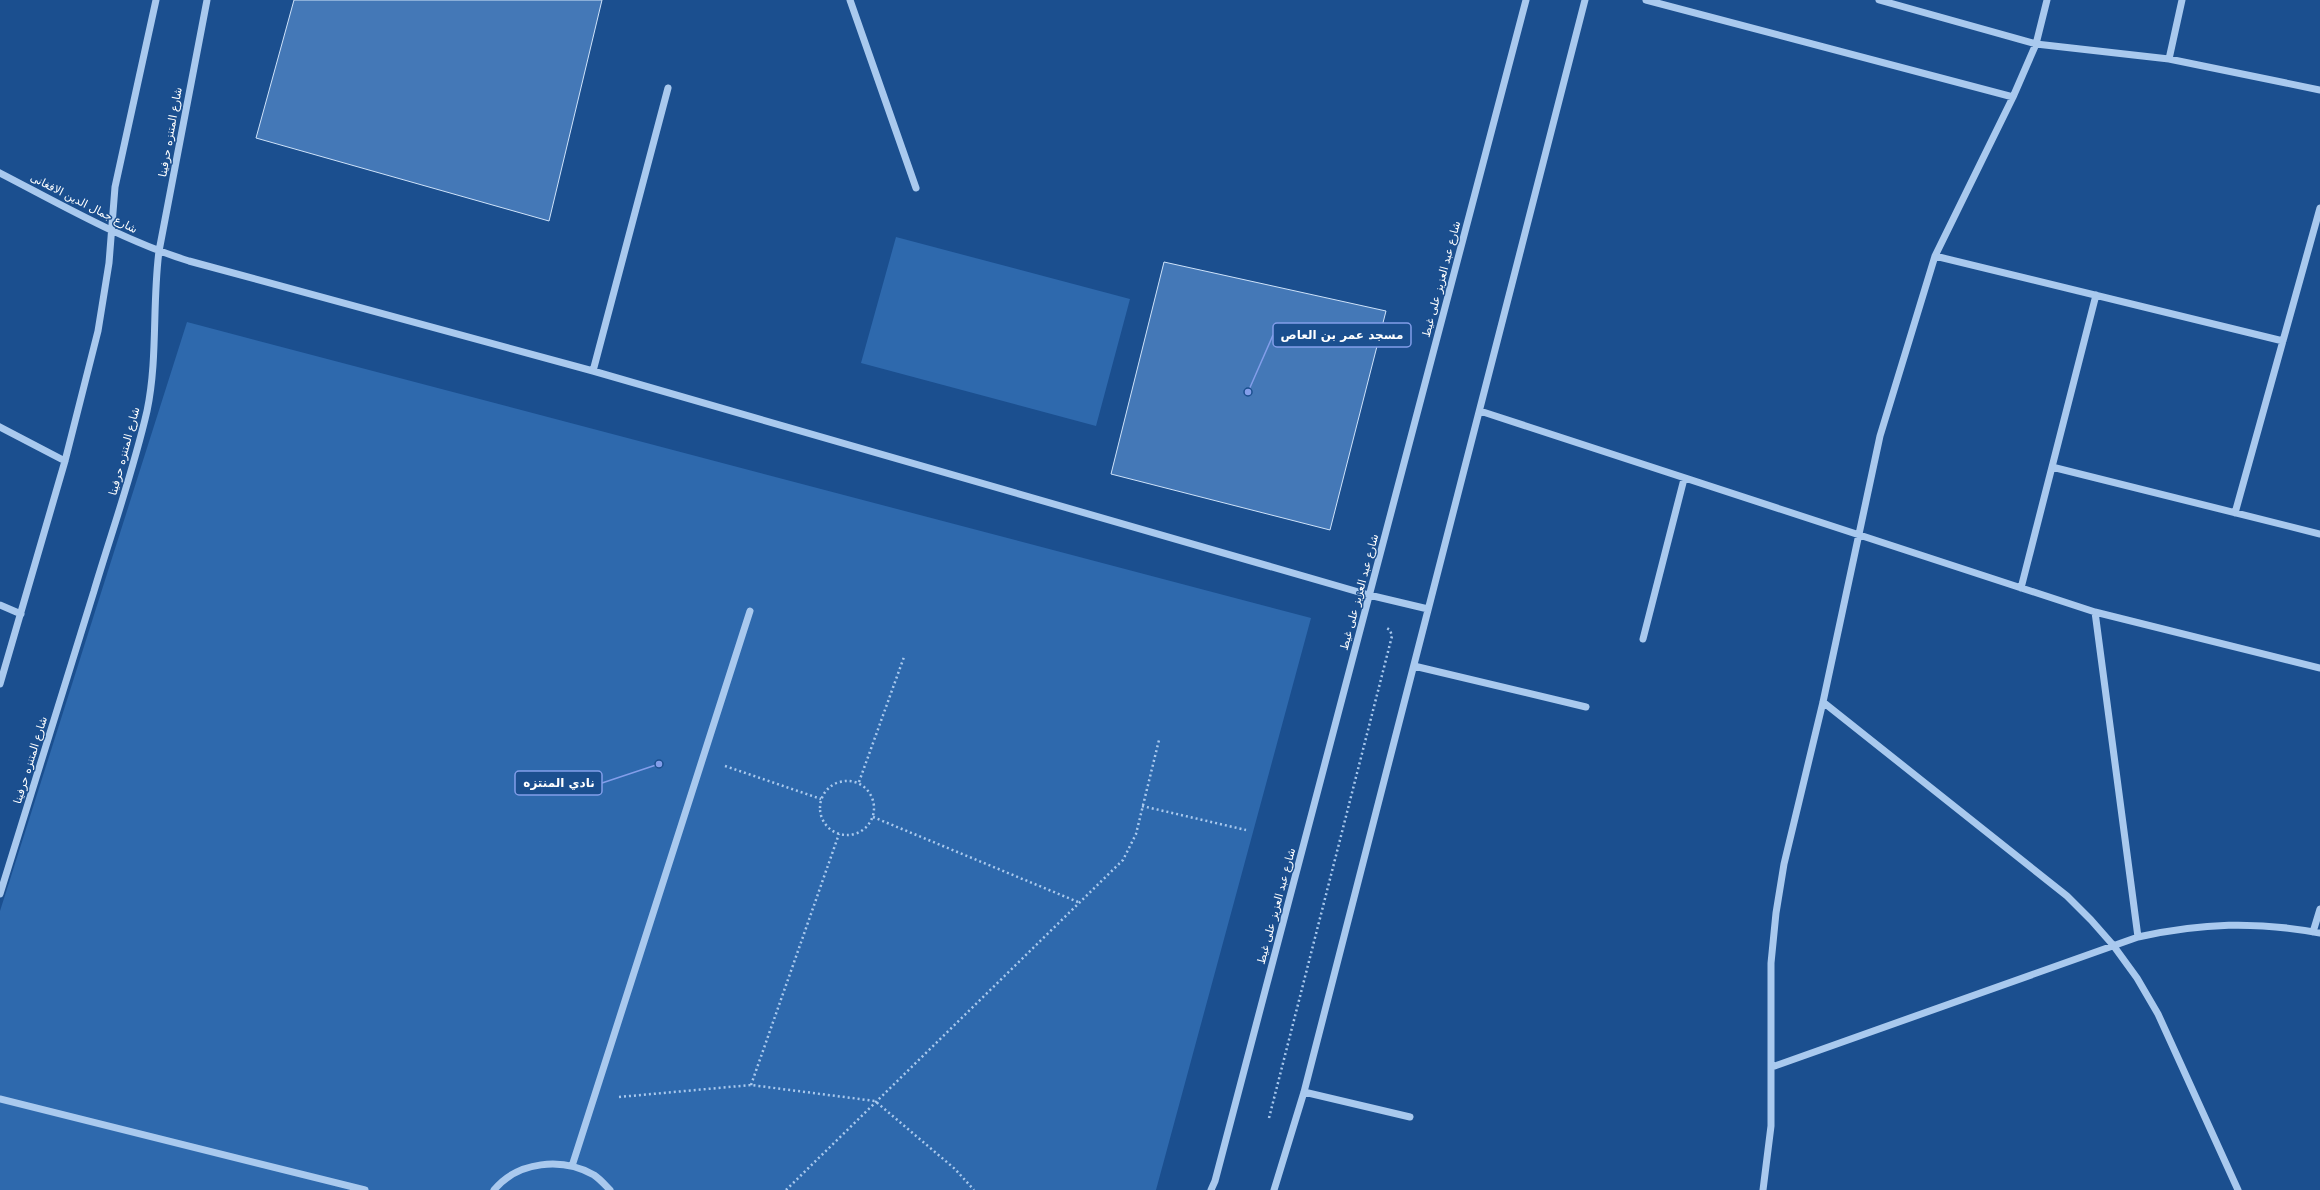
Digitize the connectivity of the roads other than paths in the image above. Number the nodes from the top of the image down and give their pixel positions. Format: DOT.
graph roads {
  1 [pos="156,0"];
  2 [pos="207,0"];
  3 [pos="850,0"];
  4 [pos="1526,0"];
  5 [pos="1585,0"];
  6 [pos="1646,0"];
  7 [pos="1879,0"];
  8 [pos="2047,0"];
  9 [pos="2182,0"];
  10 [pos="2036,44"];
  11 [pos="2169,59"];
  12 [pos="668,88"];
  13 [pos="2320,90"];
  14 [pos="2013,97"];
  15 [pos="0,173"];
  16 [pos="916,188"];
  17 [pos="2320,208"];
  18 [pos="111,231"];
  19 [pos="2316,234"];
  20 [pos="159,251"];
  21 [pos="1935,256"];
  22 [pos="2096,296"];
  23 [pos="2283,341"];
  24 [pos="593,371"];
  25 [pos="1480,411"];
  26 [pos="0,427"];
  27 [pos="65,461"];
  28 [pos="2052,467"];
  29 [pos="1684,479"];
  30 [pos="2235,513"];
  31 [pos="2320,534"];
  32 [pos="1859,535"];
  33 [pos="2022,588"];
  34 [pos="1369,595"];
  35 [pos="0,605"];
  36 [pos="1428,609"];
  37 [pos="750,611"];
  38 [pos="2095,612"];
  39 [pos="21,614"];
  40 [pos="1643,639"];
  41 [pos="1414,666"];
  42 [pos="2320,668"];
  43 [pos="0,684"];
  44 [pos="1823,702"];
  45 [pos="1586,708"];
  46 [pos="0,894"];
  47 [pos="2320,909"];
  48 [pos="2317,933"];
  49 [pos="2138,937"];
  50 [pos="2113,945"];
  51 [pos="1772,1067"];
  52 [pos="1304,1092"];
  53 [pos="0,1099"];
  54 [pos="1410,1117"];
  55 [pos="572,1166"];
  56 [pos="365,1190"];
  57 [pos="494,1190"];
  58 [pos="610,1190"];
  59 [pos="1211,1190"];
  60 [pos="1274,1190"];
  61 [pos="1763,1190"];
  62 [pos="2238,1190"];
  1 -- 18 [label="street"];
  2 -- 20 [label="street, شارع المتنزه حرفينا"];
  3 -- 16 [label="street"];
  4 -- 34 [label="street, شارع عبد العزيز على غيط"];
  5 -- 25 [label="street"];
  6 -- 14 [label="street"];
  7 -- 10 [label="street"];
  8 -- 10 [label="street"];
  9 -- 11 [label="street"];
  10 -- 11 [label="street"];
  10 -- 14 [label="street"];
  11 -- 13 [label="street"];
  12 -- 24 [label="street"];
  14 -- 21 [label="street"];
  15 -- 18 [label="street, شارع جمال الدين الافغانى"];
  17 -- 19 [label="street"];
  18 -- 20 [label="street, شارع جمال الدين الافغانى"];
  18 -- 27 [label="street"];
  19 -- 23 [label="street"];
  20 -- 24 [label="street, شارع جمال الدين الافغانى"];
  20 -- 46 [label="street, شارع المتنزه حرفينا"];
  21 -- 22 [label="street"];
  21 -- 32 [label="street"];
  22 -- 23 [label="street"];
  22 -- 28 [label="street"];
  23 -- 30 [label="street"];
  24 -- 34 [label="street, شارع جمال الدين الافغانى"];
  25 -- 29 [label="street"];
  25 -- 36 [label="street"];
  26 -- 27 [label="street"];
  27 -- 39 [label="street"];
  28 -- 30 [label="street"];
  28 -- 33 [label="street"];
  29 -- 32 [label="street"];
  29 -- 40 [label="street"];
  30 -- 31 [label="street"];
  32 -- 33 [label="street"];
  32 -- 44 [label="street"];
  33 -- 38 [label="street"];
  34 -- 36 [label="street, شارع جمال الدين الافغانى"];
  34 -- 59 [label="street, شارع عبد العزيز على غيط"];
  35 -- 39 [label="street"];
  36 -- 41 [label="street"];
  37 -- 55 [label="street"];
  38 -- 42 [label="street"];
  38 -- 49 [label="street"];
  39 -- 43 [label="street"];
  41 -- 45 [label="street"];
  41 -- 52 [label="street"];
  44 -- 50 [label="street"];
  44 -- 51 [label="street"];
  47 -- 48 [label="street"];
  48 -- 49 [label="street"];
  49 -- 50 [label="street"];
  50 -- 51 [label="street"];
  50 -- 62 [label="street"];
  51 -- 61 [label="street"];
  52 -- 54 [label="street"];
  52 -- 60 [label="street"];
  53 -- 56 [label="street"];
  55 -- 57 [label="street"];
  55 -- 58 [label="street"];
}
